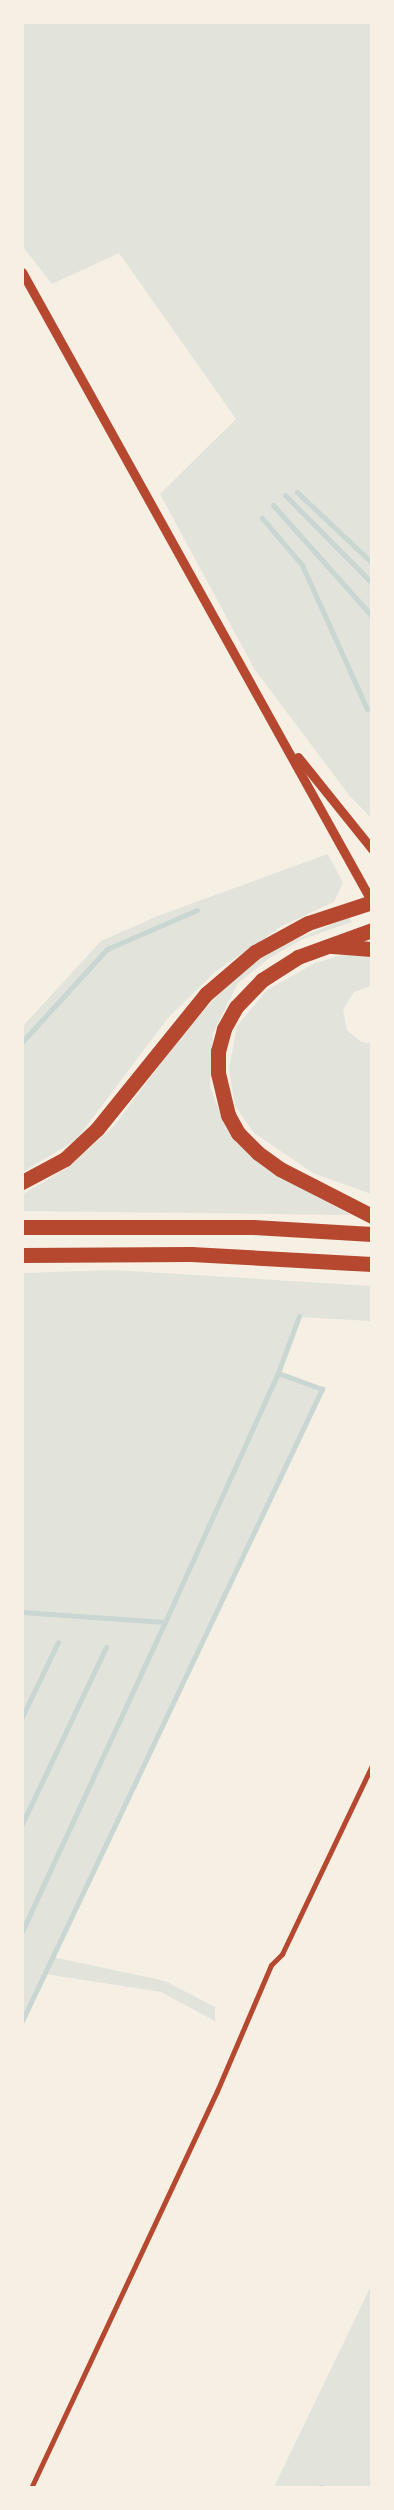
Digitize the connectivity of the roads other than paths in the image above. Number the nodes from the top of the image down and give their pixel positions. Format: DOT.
graph roads {
  1 [pos="22,272"];
  2 [pos="285,741"];
  3 [pos="372,849"];
  4 [pos="372,902"];
  5 [pos="372,930"];
  6 [pos="323,946"];
  7 [pos="372,949"];
  8 [pos="22,1182"];
  9 [pos="372,1216"];
  10 [pos="22,1227"];
  11 [pos="372,1234"];
  12 [pos="22,1255"];
  13 [pos="372,1264"];
  14 [pos="372,1765"];
  15 [pos="30,2488"];
  1 -- 2 [label="street"];
  2 -- 3 [label="street"];
  2 -- 4 [label="street"];
  4 -- 8 [label="highway"];
  5 -- 6 [label="highway"];
  6 -- 7 [label="highway"];
  6 -- 9 [label="highway"];
  10 -- 11 [label="highway"];
  12 -- 13 [label="highway"];
  14 -- 15 [label="street"];
}
